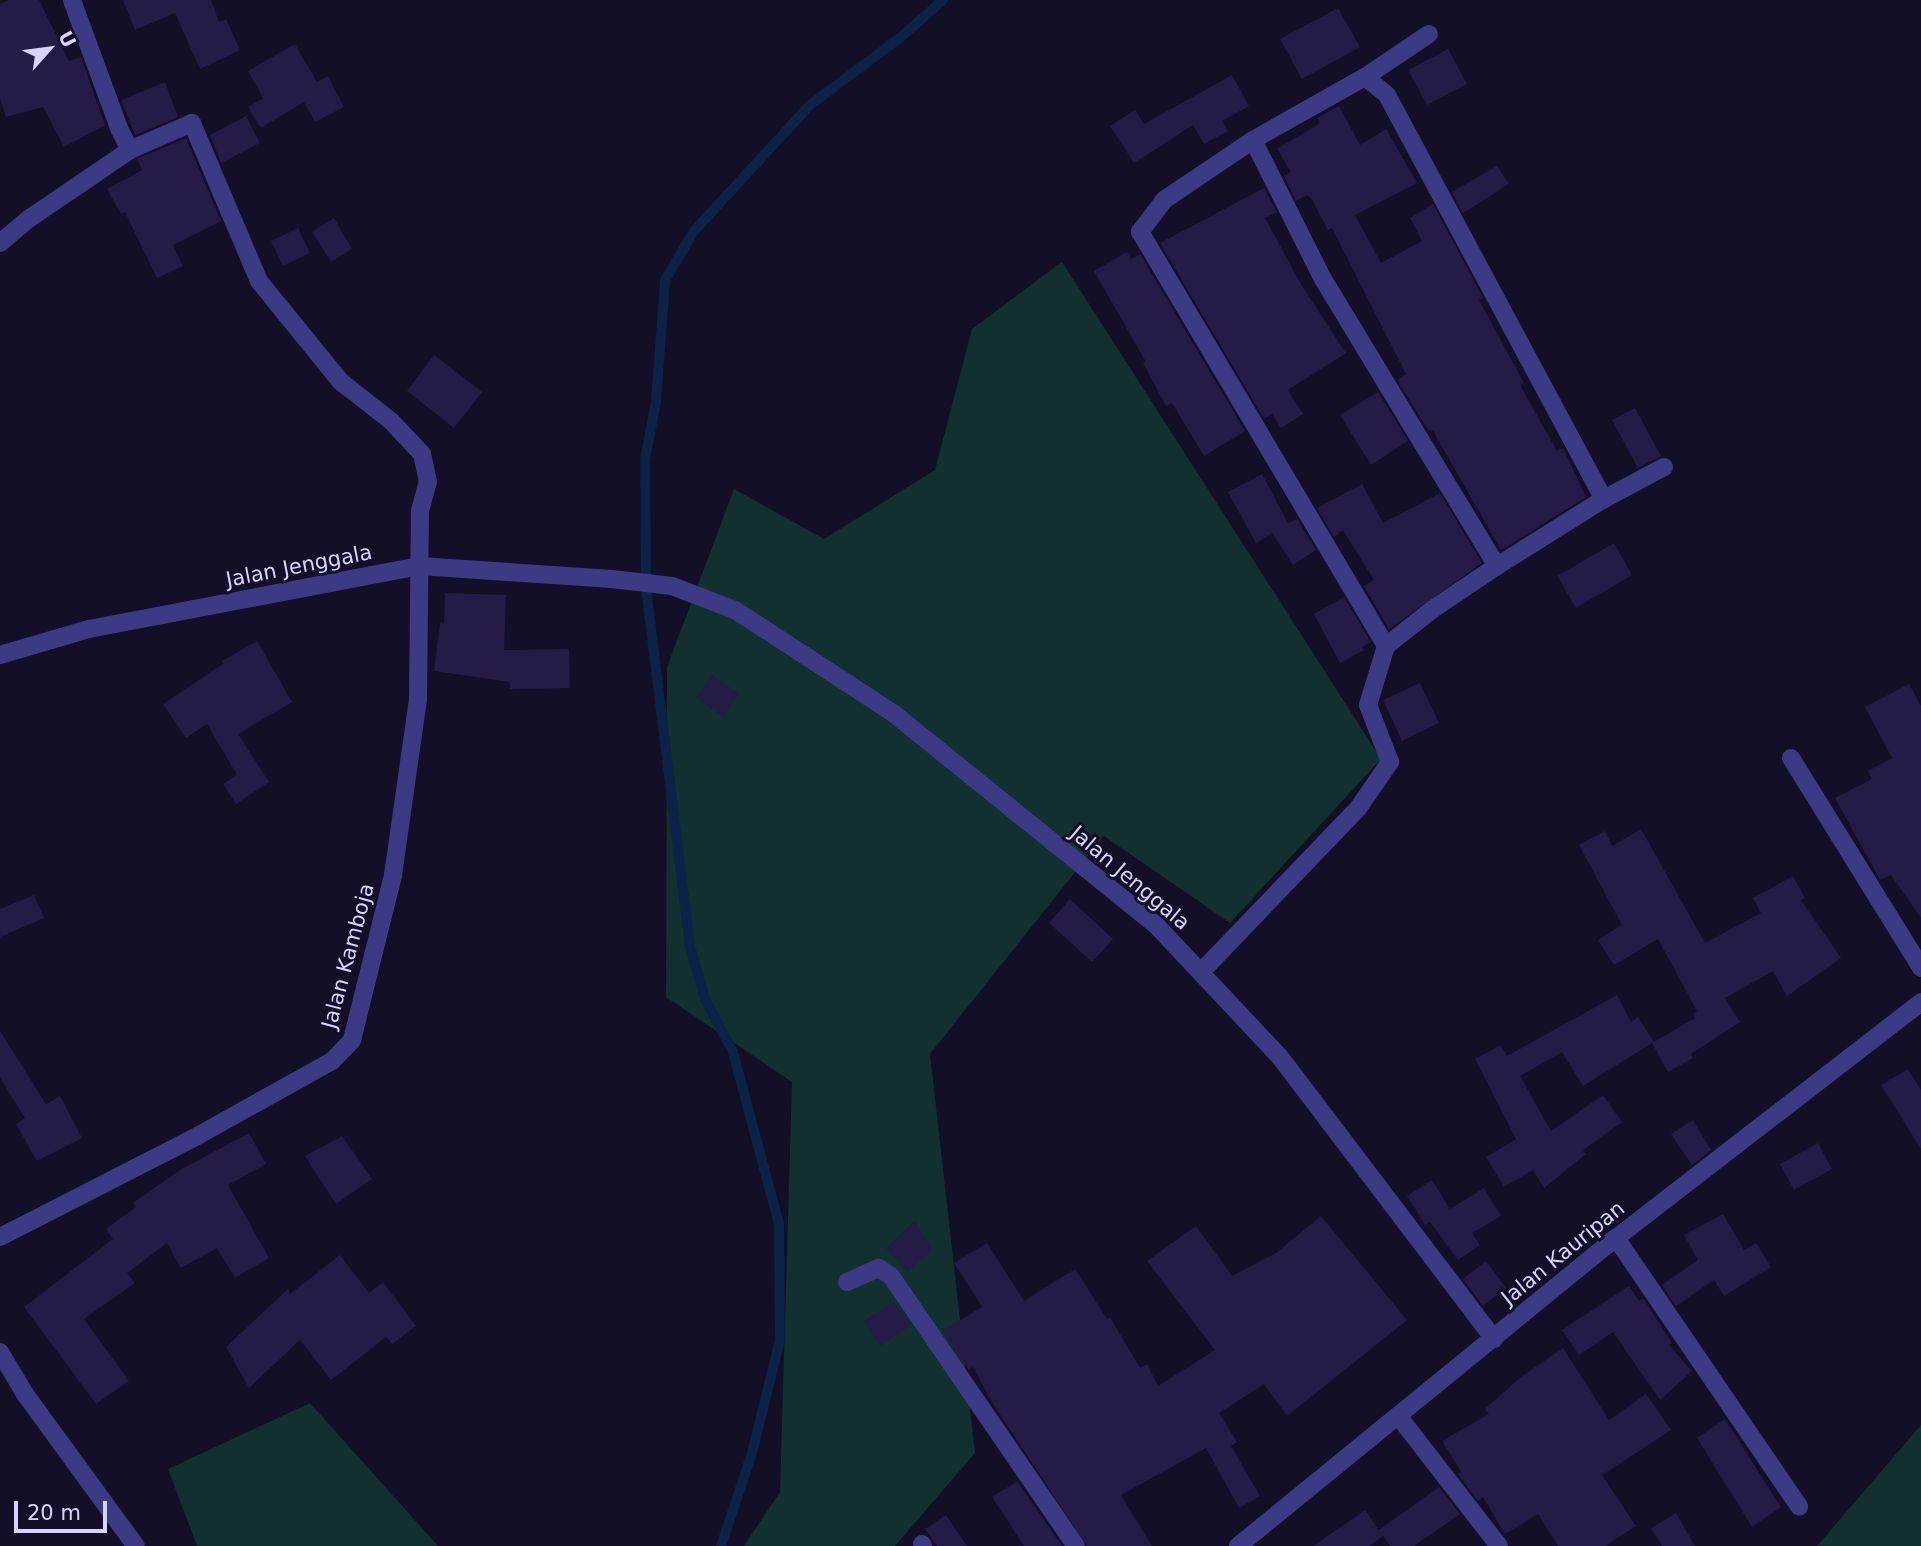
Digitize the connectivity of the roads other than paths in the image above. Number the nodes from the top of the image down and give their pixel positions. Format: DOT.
graph roads {
  1 [pos="72,0"];
  2 [pos="1429,34"];
  3 [pos="1365,77"];
  4 [pos="1253,140"];
  5 [pos="130,150"];
  6 [pos="0,243"];
  7 [pos="1664,467"];
  8 [pos="1604,499"];
  9 [pos="420,566"];
  10 [pos="1497,566"];
  11 [pos="1386,646"];
  12 [pos="0,654"];
  13 [pos="1791,758"];
  14 [pos="1921,968"];
  15 [pos="1201,972"];
  16 [pos="1921,1002"];
  17 [pos="0,1237"];
  18 [pos="1616,1238"];
  19 [pos="847,1282"];
  20 [pos="1494,1339"];
  21 [pos="0,1352"];
  22 [pos="1399,1418"];
  23 [pos="1799,1506"];
  24 [pos="136,1546"];
  25 [pos="1076,1546"];
  26 [pos="1238,1546"];
  27 [pos="1499,1546"];
  1 -- 5 [label="street"];
  2 -- 3 [label="street"];
  3 -- 4 [label="street"];
  3 -- 8 [label="street"];
  4 -- 10 [label="street"];
  4 -- 11 [label="street"];
  5 -- 6 [label="street"];
  5 -- 9 [label="street, Jalan Kamboja"];
  7 -- 8 [label="street"];
  8 -- 10 [label="street"];
  9 -- 12 [label="street, Jalan Jenggala"];
  9 -- 15 [label="street, Jalan Jenggala"];
  9 -- 17 [label="street, Jalan Kamboja"];
  10 -- 11 [label="street"];
  11 -- 15 [label="street"];
  13 -- 14 [label="street"];
  15 -- 20 [label="street, Jalan Jenggala"];
  16 -- 18 [label="street, Jalan Kauripan"];
  18 -- 20 [label="street, Jalan Kauripan"];
  18 -- 23 [label="street"];
  19 -- 25 [label="street"];
  20 -- 22 [label="street, Jalan Kauripan"];
  21 -- 24 [label="street"];
  22 -- 26 [label="street, Jalan Kauripan"];
  22 -- 27 [label="street"];
}
